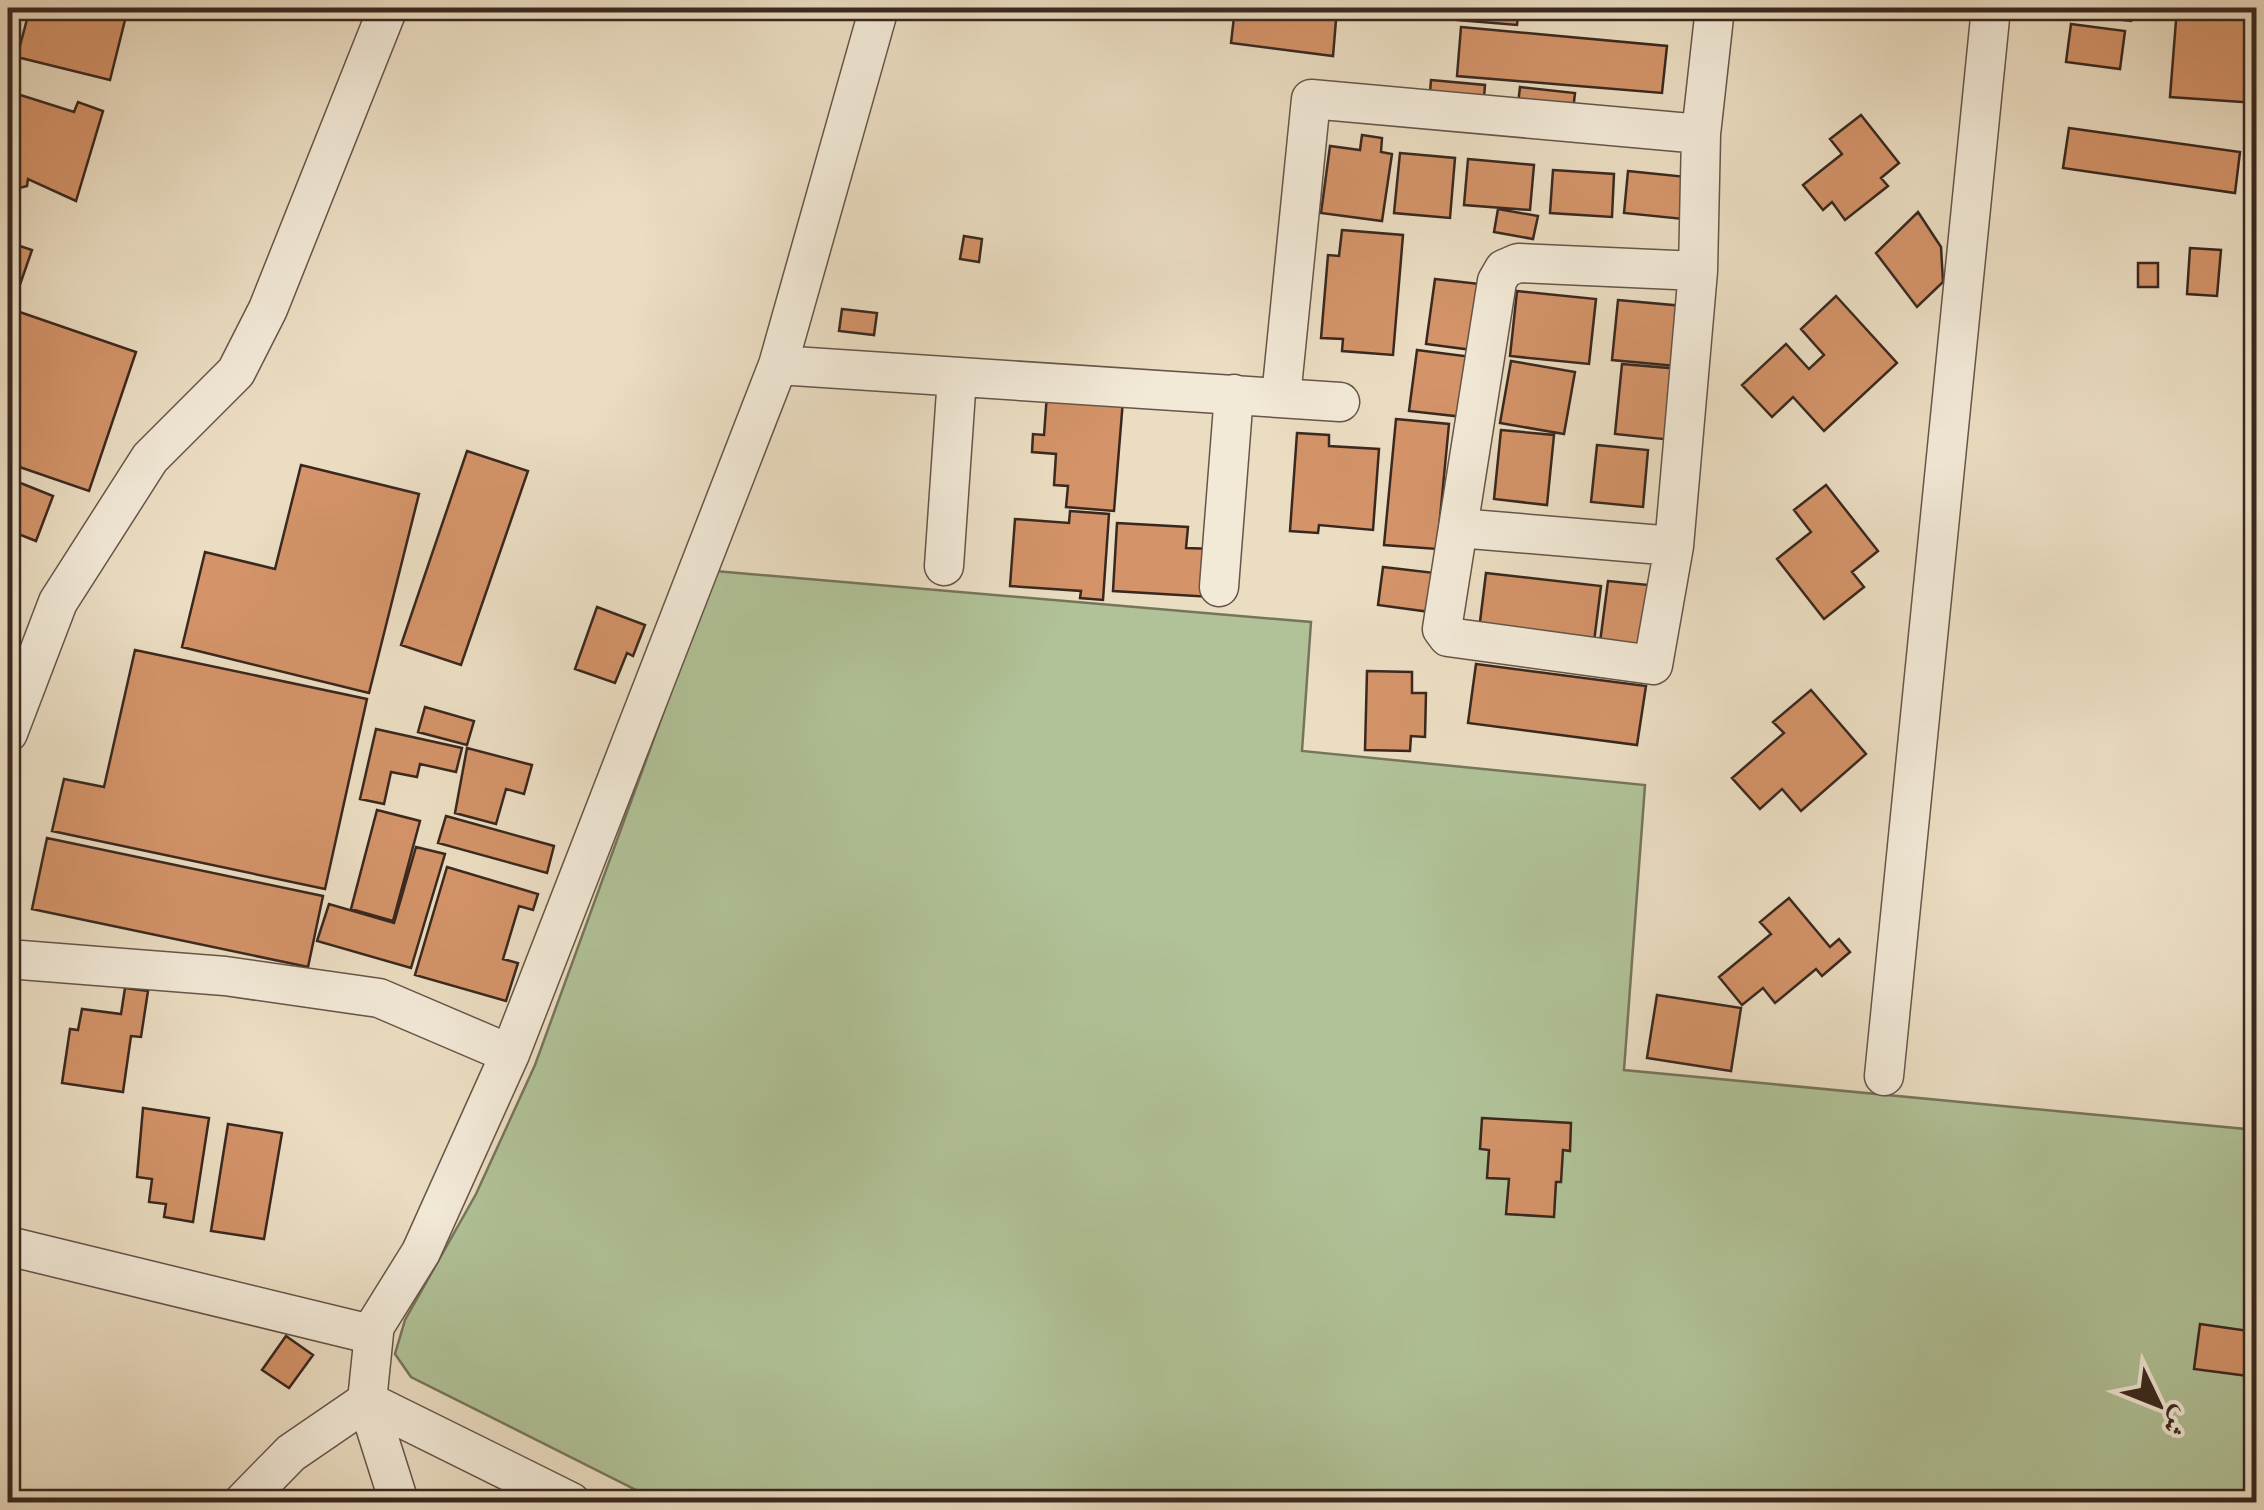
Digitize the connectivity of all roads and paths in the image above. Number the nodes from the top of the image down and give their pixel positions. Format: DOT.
graph roads {
  1 [pos="388,8"];
  2 [pos="878,8"];
  3 [pos="1715,8"];
  4 [pos="1991,8"];
  5 [pos="1701,134"];
  6 [pos="1698,271"];
  7 [pos="778,365"];
  8 [pos="957,377"];
  9 [pos="1234,394"];
  10 [pos="1282,398"];
  11 [pos="1340,402"];
  12 [pos="1458,528"];
  13 [pos="1674,546"];
  14 [pos="944,566"];
  15 [pos="1219,587"];
  16 [pos="8,733"];
  17 [pos="8,959"];
  18 [pos="510,1054"];
  19 [pos="1884,1076"];
  20 [pos="8,1246"];
  21 [pos="370,1334"];
  22 [pos="367,1401"];
  23 [pos="243,1502"];
  24 [pos="399,1502"];
  25 [pos="571,1502"];
  1 -- 16 [label="street"];
  2 -- 7 [label="street"];
  3 -- 5 [label="street"];
  4 -- 19 [label="street"];
  5 -- 6 [label="street"];
  5 -- 10 [label="street"];
  6 -- 12 [label="street"];
  6 -- 13 [label="street"];
  7 -- 8 [label="street"];
  7 -- 18 [label="street"];
  8 -- 9 [label="street"];
  8 -- 14 [label="street"];
  9 -- 10 [label="street"];
  9 -- 15 [label="street"];
  10 -- 11 [label="street"];
  12 -- 13 [label="street"];
  12 -- 13 [label="street"];
  17 -- 18 [label="street"];
  18 -- 21 [label="street"];
  20 -- 21 [label="street"];
  21 -- 22 [label="street"];
  22 -- 23 [label="street"];
  22 -- 24 [label="street"];
  22 -- 25 [label="street"];
}
